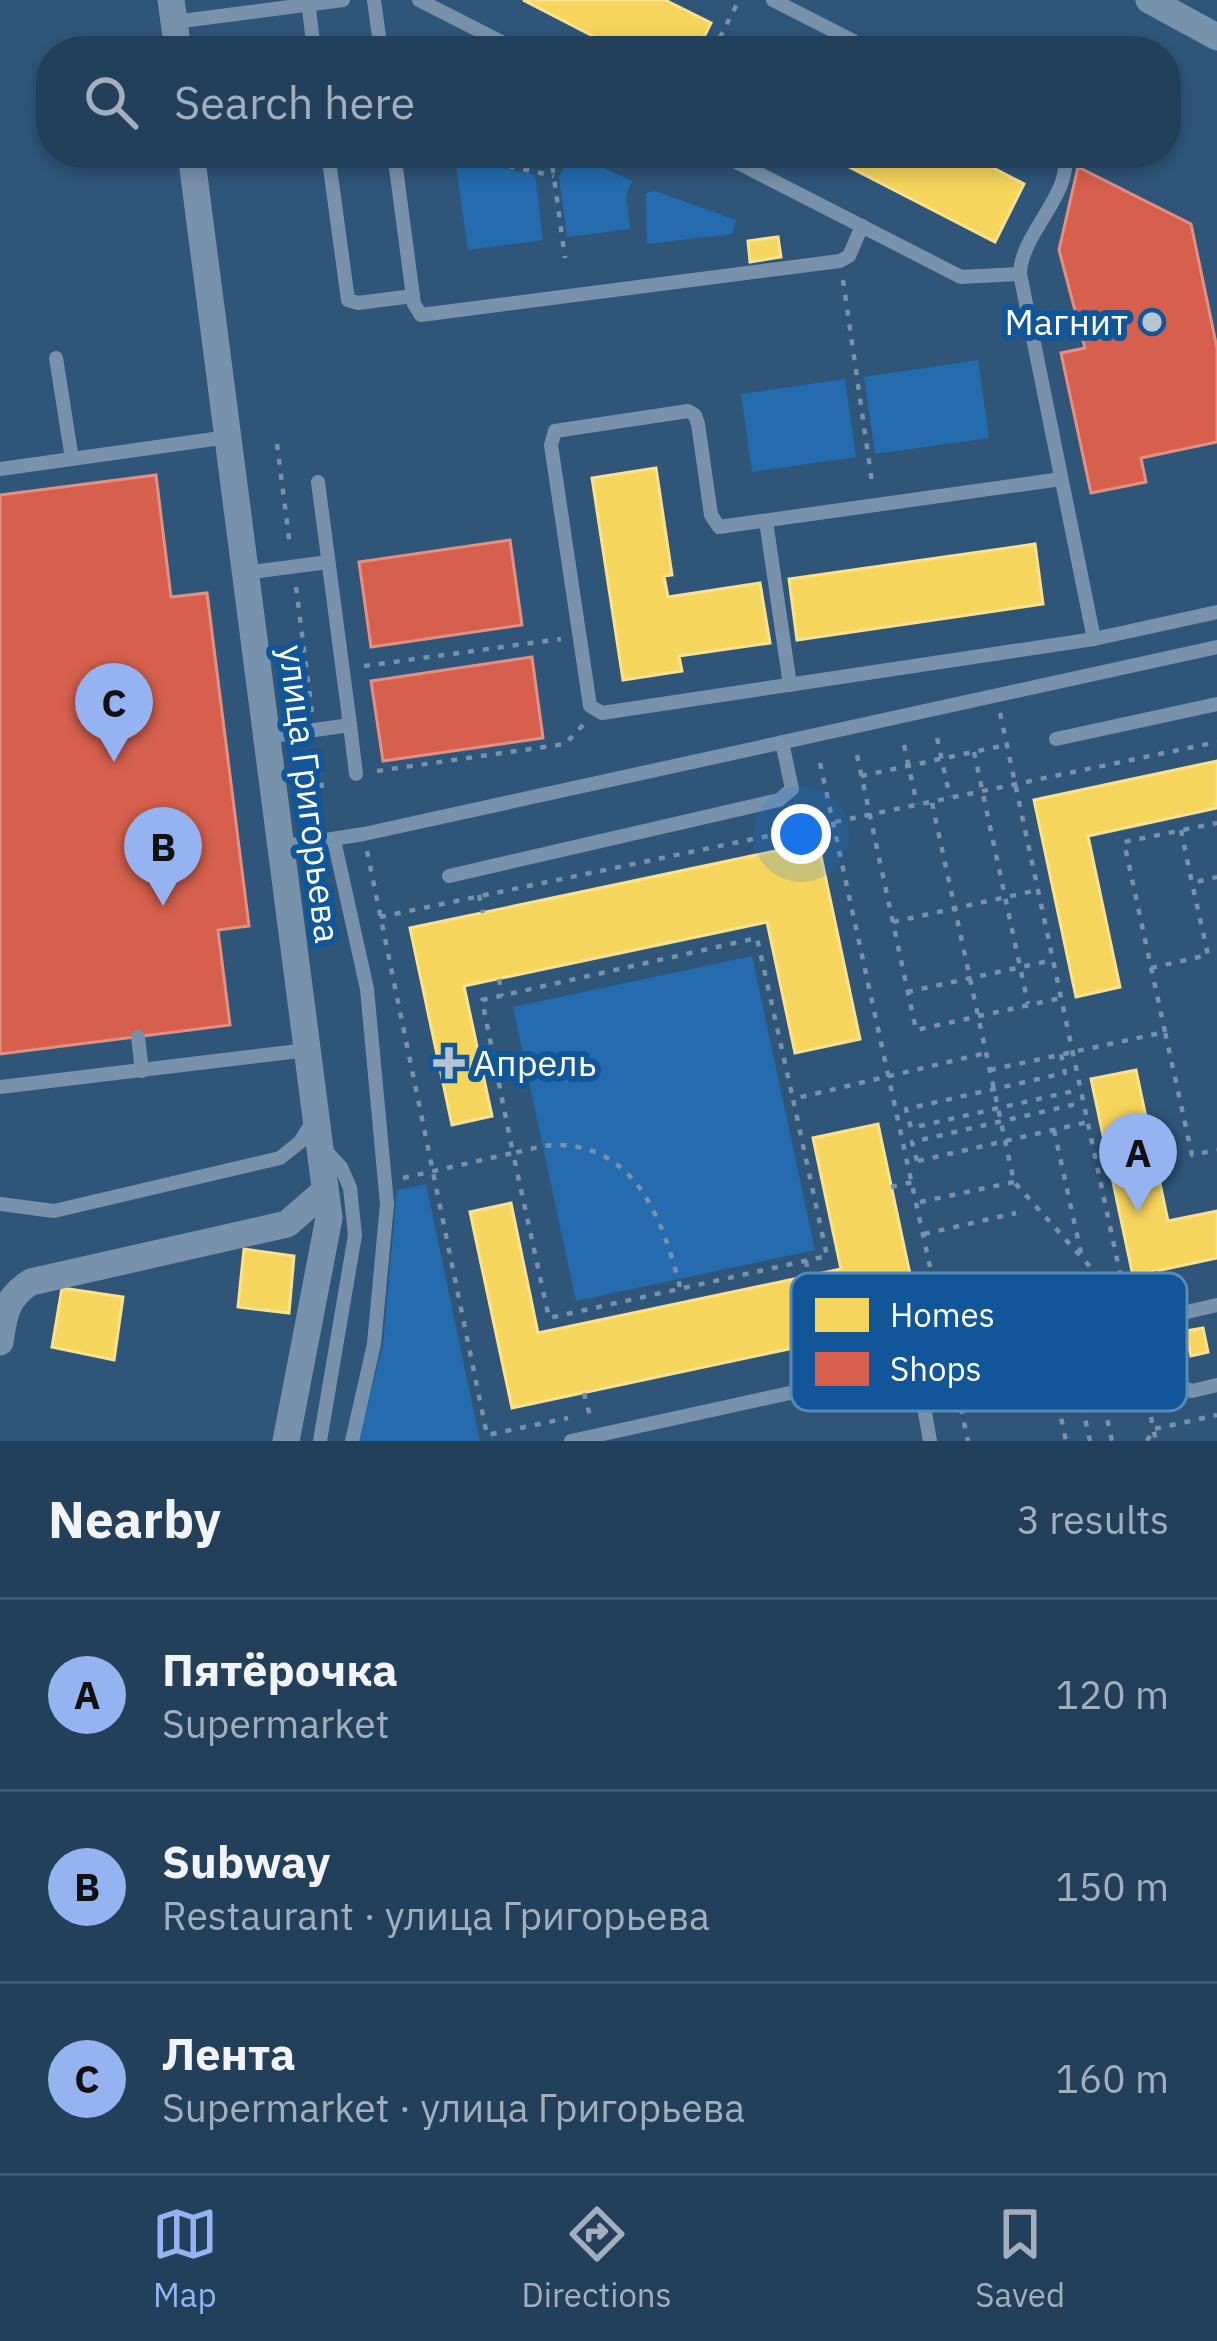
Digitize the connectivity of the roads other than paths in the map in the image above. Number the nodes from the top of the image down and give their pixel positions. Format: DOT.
graph roads {
  1 [pos="344,0"];
  2 [pos="374,0"];
  3 [pos="419,0"];
  4 [pos="773,0"];
  5 [pos="1149,0"];
  6 [pos="308,2"];
  7 [pos="173,11"];
  8 [pos="312,36"];
  9 [pos="378,36"];
  10 [pos="490,36"];
  11 [pos="844,36"];
  12 [pos="1217,37"];
  13 [pos="193,168"];
  14 [pos="330,168"];
  15 [pos="396,168"];
  16 [pos="748,168"];
  17 [pos="1065,168"];
  18 [pos="862,226"];
  19 [pos="1020,274"];
  20 [pos="413,296"];
  21 [pos="56,358"];
  22 [pos="228,437"];
  23 [pos="72,459"];
  24 [pos="0,469"];
  25 [pos="1061,479"];
  26 [pos="318,482"];
  27 [pos="766,521"];
  28 [pos="328,562"];
  29 [pos="245,573"];
  30 [pos="1217,612"];
  31 [pos="1094,639"];
  32 [pos="1217,647"];
  33 [pos="790,686"];
  34 [pos="1217,704"];
  35 [pos="350,725"];
  36 [pos="266,736"];
  37 [pos="1056,739"];
  38 [pos="782,742"];
  39 [pos="356,775"];
  40 [pos="334,840"];
  41 [pos="280,847"];
  42 [pos="449,876"];
  43 [pos="138,1036"];
  44 [pos="307,1050"];
  45 [pos="142,1071"];
  46 [pos="0,1087"];
  47 [pos="317,1130"];
  48 [pos="325,1191"];
  49 [pos="0,1204"];
  50 [pos="1217,1305"];
  51 [pos="1187,1312"];
  52 [pos="0,1342"];
  53 [pos="1217,1385"];
  54 [pos="1187,1389"];
  55 [pos="791,1392"];
  56 [pos="925,1411"];
  57 [pos="286,1441"];
  58 [pos="320,1441"];
  59 [pos="352,1441"];
  60 [pos="571,1441"];
  61 [pos="931,1441"];
  1 -- 6 [label="lane"];
  2 -- 9 [label="lane"];
  3 -- 10 [label="lane"];
  4 -- 11 [label="lane"];
  5 -- 12 [label="street"];
  6 -- 7 [label="lane"];
  6 -- 8 [label="lane"];
  13 -- 22 [label="street, улица Григорьева"];
  14 -- 20 [label="lane"];
  15 -- 20 [label="lane"];
  16 -- 18 [label="lane"];
  17 -- 19 [label="lane"];
  18 -- 19 [label="lane"];
  18 -- 20 [label="lane"];
  19 -- 25 [label="lane"];
  21 -- 23 [label="lane"];
  22 -- 23 [label="lane"];
  22 -- 29 [label="street, улица Григорьева"];
  23 -- 24 [label="lane"];
  25 -- 27 [label="lane"];
  25 -- 31 [label="lane"];
  26 -- 28 [label="lane"];
  27 -- 33 [label="lane"];
  27 -- 33 [label="lane"];
  28 -- 29 [label="lane"];
  28 -- 35 [label="lane"];
  29 -- 36 [label="street, улица Григорьева"];
  30 -- 31 [label="lane"];
  31 -- 33 [label="lane"];
  32 -- 38 [label="lane"];
  34 -- 37 [label="lane"];
  35 -- 36 [label="lane"];
  35 -- 39 [label="lane"];
  36 -- 41 [label="street, улица Григорьева"];
  38 -- 40 [label="lane"];
  38 -- 42 [label="lane"];
  40 -- 41 [label="lane"];
  40 -- 59 [label="lane"];
  41 -- 44 [label="street, улица Григорьева"];
  43 -- 45 [label="lane"];
  44 -- 45 [label="lane"];
  44 -- 47 [label="street, улица Григорьева"];
  45 -- 46 [label="lane"];
  47 -- 48 [label="street, улица Григорьева"];
  47 -- 49 [label="lane"];
  47 -- 58 [label="lane"];
  48 -- 52 [label="street"];
  48 -- 57 [label="street, улица Григорьева"];
  50 -- 51 [label="lane"];
  53 -- 54 [label="lane"];
  55 -- 60 [label="lane"];
  56 -- 61 [label="lane"];
}
